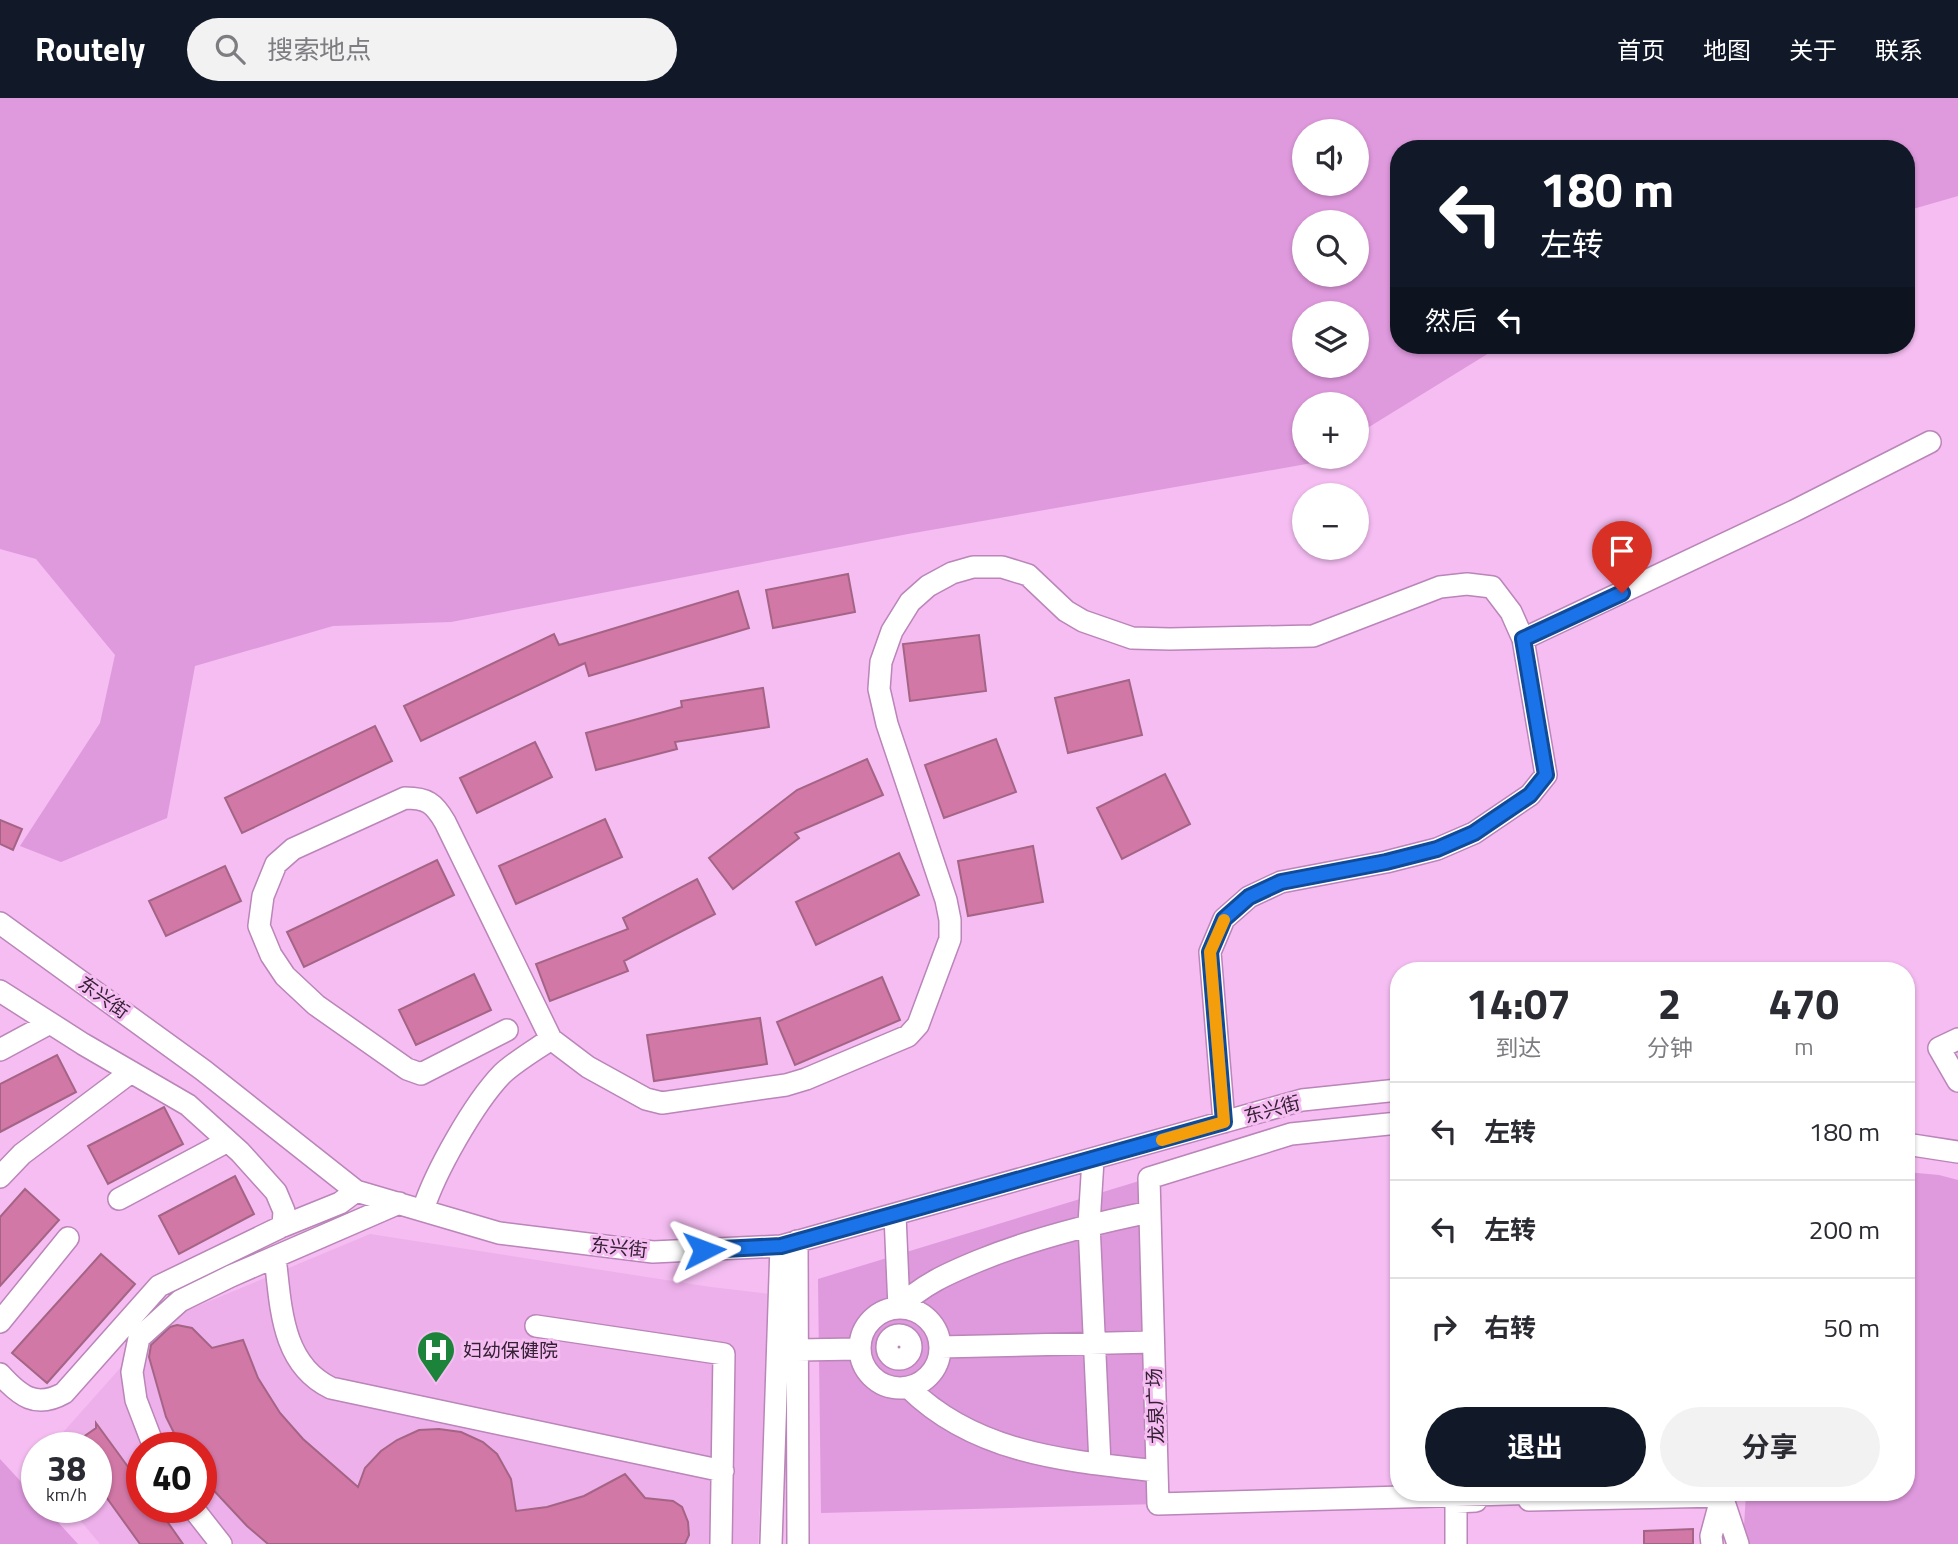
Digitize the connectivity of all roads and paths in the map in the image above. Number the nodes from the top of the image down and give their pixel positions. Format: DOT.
graph roads {
  1 [pos="1930,442"];
  2 [pos="1523,639"];
  3 [pos="0,923"];
  4 [pos="0,991"];
  5 [pos="50,1023"];
  6 [pos="507,1030"];
  7 [pos="551,1039"];
  8 [pos="1958,1039"];
  9 [pos="0,1050"];
  10 [pos="131,1072"];
  11 [pos="1958,1080"];
  12 [pos="1390,1091"];
  13 [pos="1224,1122"];
  14 [pos="1390,1124"];
  15 [pos="228,1141"];
  16 [pos="1915,1145"];
  17 [pos="1958,1152"];
  18 [pos="1093,1160"];
  19 [pos="0,1177"];
  20 [pos="356,1191"];
  21 [pos="119,1199"];
  22 [pos="399,1203"];
  23 [pos="423,1210"];
  24 [pos="1150,1212"];
  25 [pos="895,1214"];
  26 [pos="1089,1224"];
  27 [pos="283,1226"];
  28 [pos="68,1238"];
  29 [pos="789,1244"];
  30 [pos="275,1257"];
  31 [pos="899,1308"];
  32 [pos="0,1322"];
  33 [pos="536,1326"];
  34 [pos="1153,1342"];
  35 [pos="1093,1345"];
  36 [pos="940,1348"];
  37 [pos="859,1349"];
  38 [pos="797,1350"];
  39 [pos="0,1374"];
  40 [pos="909,1388"];
  41 [pos="149,1432"];
  42 [pos="1100,1464"];
  43 [pos="723,1471"];
  44 [pos="1157,1471"];
  45 [pos="1390,1500"];
  46 [pos="1397,1501"];
  47 [pos="1455,1501"];
  48 [pos="1720,1501"];
  49 [pos="1724,1501"];
  50 [pos="1165,1509"];
  51 [pos="205,1523"];
  52 [pos="222,1544"];
  53 [pos="721,1544"];
  54 [pos="771,1544"];
  55 [pos="798,1544"];
  56 [pos="1457,1544"];
  57 [pos="1713,1544"];
  58 [pos="1738,1544"];
  1 -- 2 [label="street"];
  2 -- 7 [label="street"];
  2 -- 13 [label="street"];
  3 -- 20 [label="street, 东兴街"];
  4 -- 5 [label="street"];
  5 -- 9 [label="street"];
  5 -- 10 [label="street"];
  6 -- 7 [label="street"];
  7 -- 23 [label="street"];
  8 -- 11 [label="street"];
  10 -- 15 [label="street"];
  10 -- 19 [label="street"];
  12 -- 13 [label="street, 东兴街"];
  13 -- 18 [label="street, 东兴街"];
  14 -- 24 [label="street, 龙泉广场"];
  15 -- 21 [label="street"];
  15 -- 27 [label="street"];
  16 -- 17 [label="street"];
  18 -- 25 [label="street, 东兴街"];
  18 -- 26 [label="street"];
  20 -- 22 [label="street, 东兴街"];
  20 -- 27 [label="street"];
  22 -- 23 [label="street, 东兴街"];
  22 -- 30 [label="street"];
  23 -- 29 [label="street, 东兴街"];
  24 -- 26 [label="street"];
  24 -- 34 [label="street, 龙泉广场"];
  25 -- 29 [label="street, 东兴街"];
  25 -- 31 [label="street"];
  26 -- 31 [label="street"];
  26 -- 35 [label="street"];
  27 -- 39 [label="street"];
  28 -- 32 [label="street"];
  29 -- 38 [label="street"];
  29 -- 54 [label="street"];
  30 -- 41 [label="street"];
  30 -- 43 [label="street"];
  31 -- 36 [label="street"];
  31 -- 37 [label="street"];
  33 -- 43 [label="street"];
  34 -- 35 [label="street"];
  34 -- 44 [label="street, 龙泉广场"];
  35 -- 36 [label="street"];
  35 -- 42 [label="street"];
  36 -- 40 [label="street"];
  37 -- 38 [label="street"];
  37 -- 40 [label="street"];
  38 -- 55 [label="street"];
  40 -- 42 [label="street"];
  42 -- 44 [label="street"];
  43 -- 53 [label="street"];
  44 -- 45 [label="street, 龙泉广场"];
  46 -- 50 [label="street"];
  47 -- 56 [label="street"];
  48 -- 57 [label="street"];
  49 -- 58 [label="street"];
  51 -- 52 [label="street"];
}
